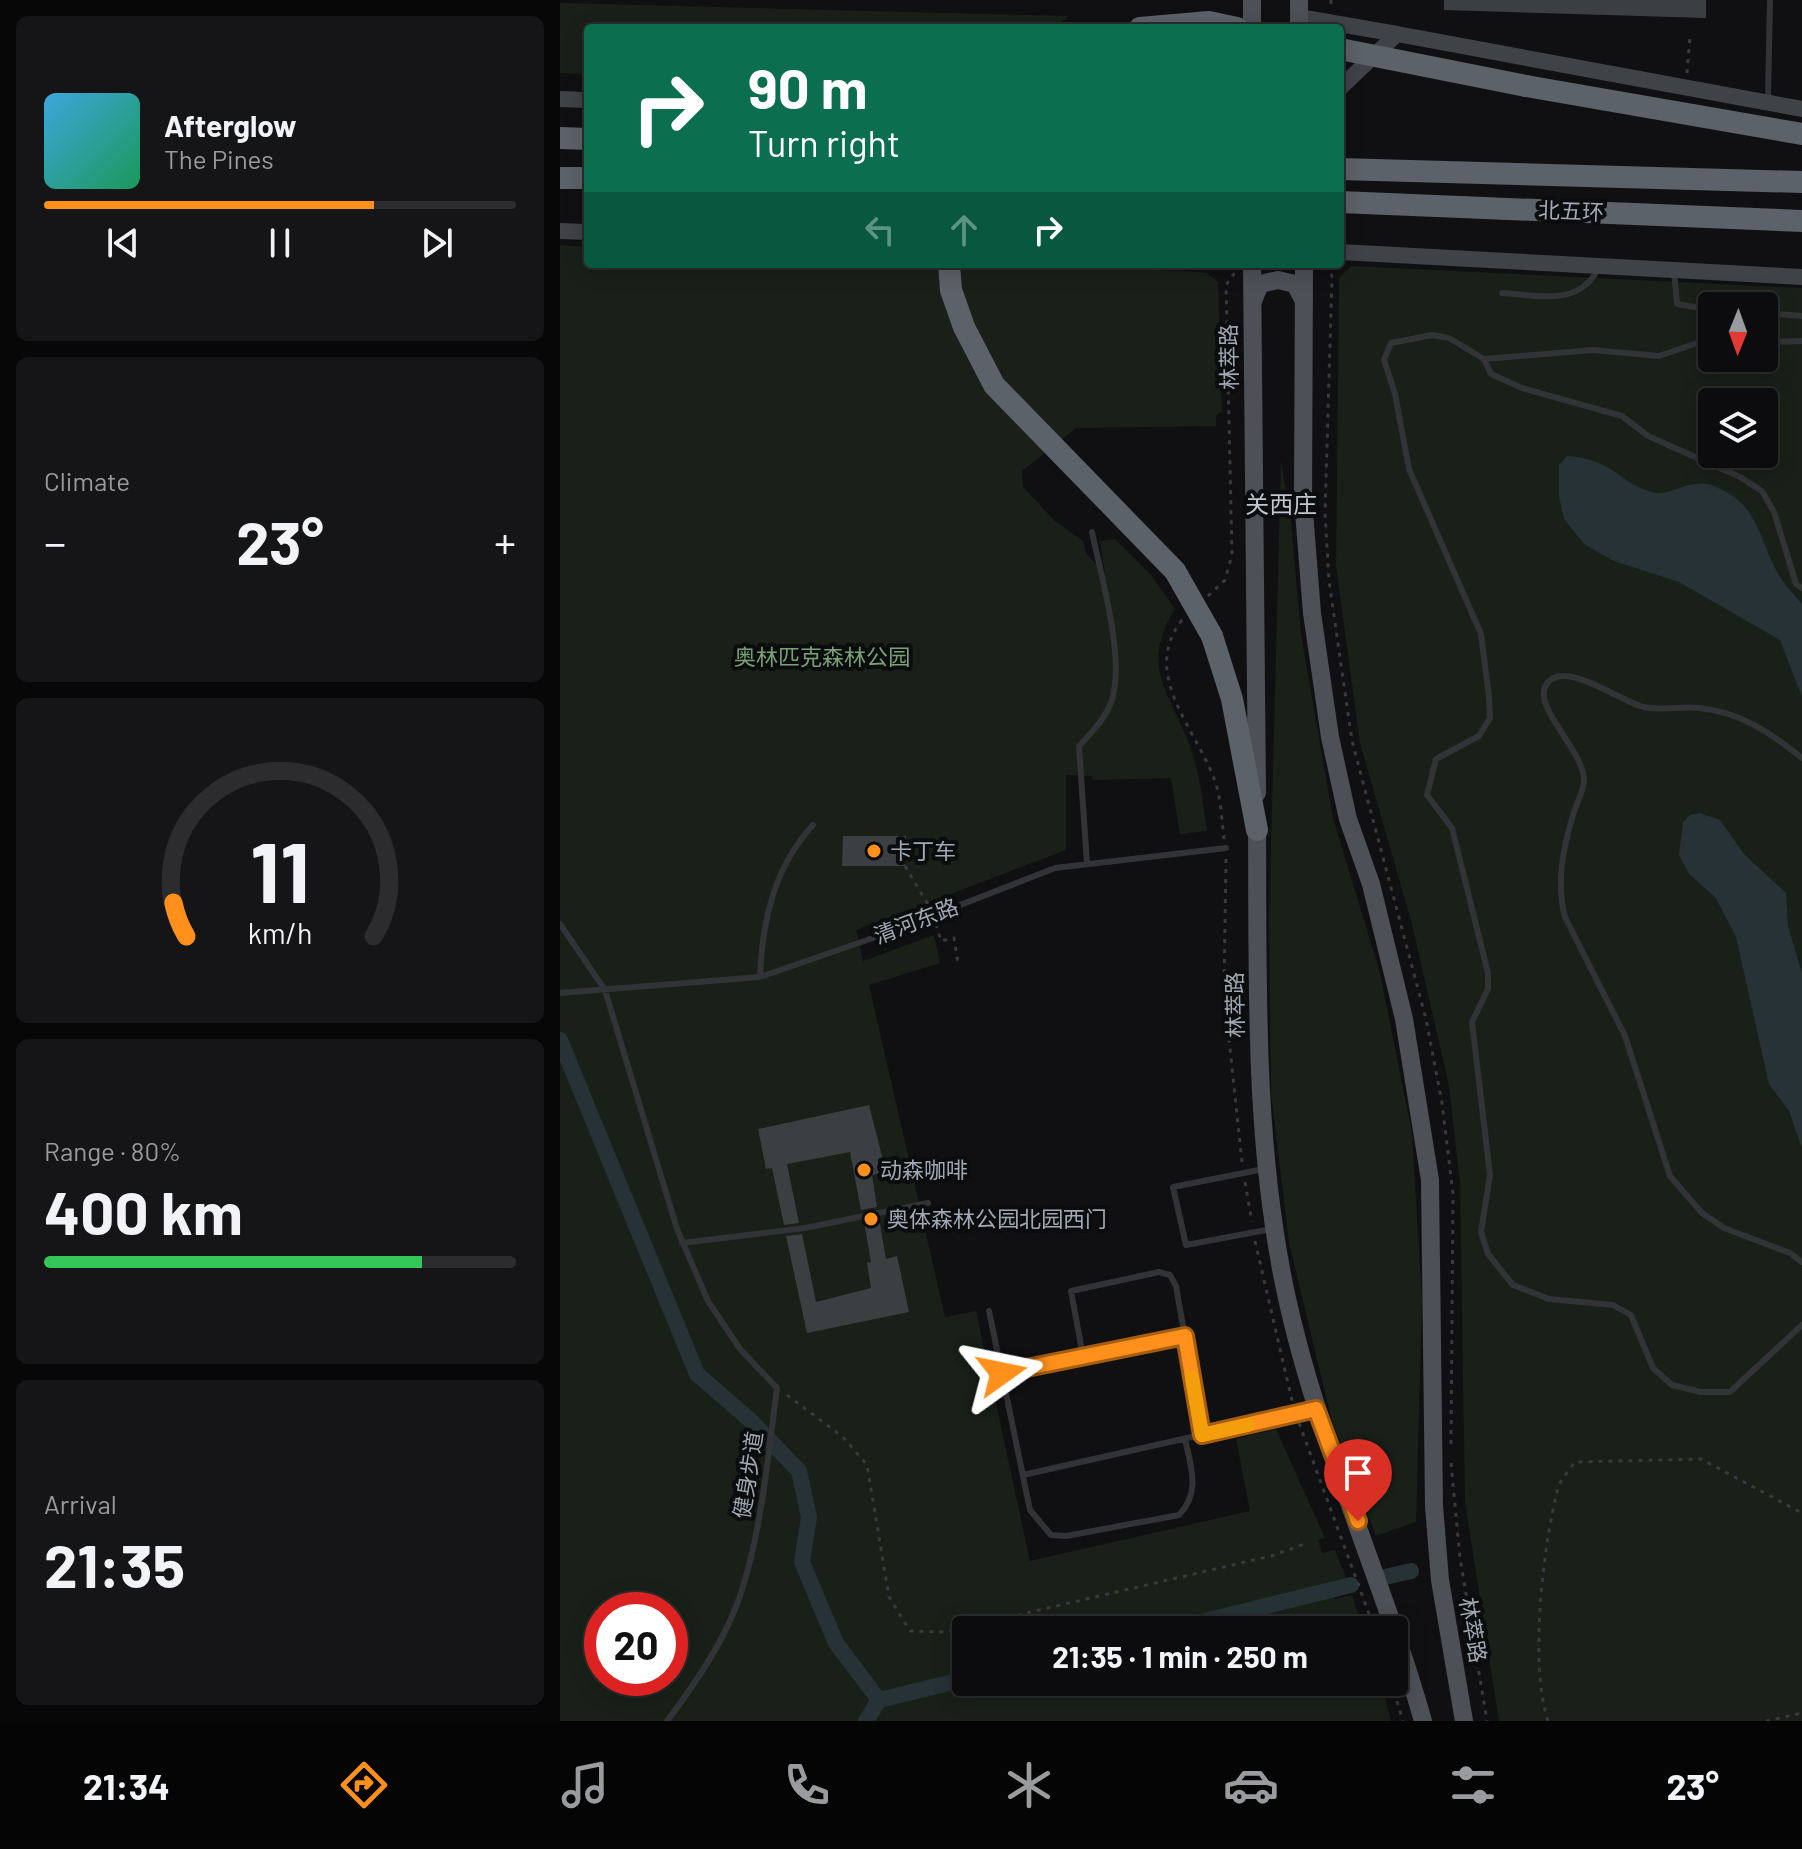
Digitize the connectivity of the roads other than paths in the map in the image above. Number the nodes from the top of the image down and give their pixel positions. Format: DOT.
graph roads {
  1 [pos="1252,0"];
  2 [pos="1770,0"];
  3 [pos="1299,15"];
  4 [pos="1186,24"];
  5 [pos="1218,24"];
  6 [pos="1252,24"];
  7 [pos="1397,34"];
  8 [pos="1344,50"];
  9 [pos="1344,84"];
  10 [pos="560,99"];
  11 [pos="584,100"];
  12 [pos="1768,103"];
  13 [pos="1802,109"];
  14 [pos="1802,134"];
  15 [pos="560,138"];
  16 [pos="584,139"];
  17 [pos="1348,169"];
  18 [pos="560,178"];
  19 [pos="584,178"];
  20 [pos="1802,182"];
  21 [pos="1348,202"];
  22 [pos="1802,221"];
  23 [pos="560,231"];
  24 [pos="584,232"];
  25 [pos="1344,252"];
  26 [pos="1600,266"];
  27 [pos="949,268"];
  28 [pos="1252,268"];
  29 [pos="1304,268"];
  30 [pos="1674,270"];
  31 [pos="1802,277"];
  32 [pos="1502,293"];
  33 [pos="1253,302"];
  34 [pos="1305,304"];
  35 [pos="1698,308"];
  36 [pos="1778,314"];
  37 [pos="1802,316"];
  38 [pos="1802,341"];
  39 [pos="1778,342"];
  40 [pos="1698,343"];
  41 [pos="1484,359"];
  42 [pos="1092,532"];
  43 [pos="1802,588"];
  44 [pos="1802,758"];
  45 [pos="813,825"];
  46 [pos="1257,830"];
  47 [pos="1226,848"];
  48 [pos="1087,864"];
  49 [pos="560,924"];
  50 [pos="760,977"];
  51 [pos="605,990"];
  52 [pos="560,993"];
  53 [pos="1268,1169"];
  54 [pos="928,1203"];
  55 [pos="1275,1229"];
  56 [pos="682,1243"];
  57 [pos="1802,1262"];
  58 [pos="989,1311"];
  59 [pos="1802,1325"];
  60 [pos="1185,1336"];
  61 [pos="1083,1356"];
  62 [pos="1002,1373"];
  63 [pos="1316,1409"];
  64 [pos="1202,1435"];
  65 [pos="1185,1439"];
  66 [pos="1023,1475"];
  67 [pos="667,1721"];
  68 [pos="1423,1721"];
  69 [pos="1464,1721"];
  1 -- 6 [label="main road"];
  2 -- 12 [label="lane"];
  3 -- 7 [label="street"];
  4 -- 5 [label="highway"];
  7 -- 9 [label="street"];
  7 -- 12 [label="street"];
  8 -- 14 [label="highway, bridge"];
  10 -- 11 [label="street"];
  12 -- 13 [label="street"];
  15 -- 16 [label="highway"];
  17 -- 20 [label="highway, 北五环"];
  18 -- 19 [label="highway"];
  21 -- 22 [label="highway, 北五环"];
  23 -- 24 [label="street"];
  25 -- 26 [label="street"];
  26 -- 30 [label="street"];
  26 -- 32 [label="lane"];
  27 -- 46 [label="highway, bridge"];
  28 -- 33 [label="main road, 林萃路"];
  29 -- 34 [label="main road, 林萃路"];
  30 -- 31 [label="street"];
  30 -- 35 [label="lane"];
  33 -- 34 [label="main road"];
  33 -- 46 [label="main road, 林萃路"];
  34 -- 69 [label="main road, 林萃路"];
  36 -- 37 [label="lane"];
  38 -- 39 [label="lane"];
  40 -- 41 [label="lane"];
  41 -- 43 [label="lane"];
  41 -- 59 [label="lane"];
  42 -- 48 [label="lane"];
  44 -- 57 [label="lane"];
  45 -- 50 [label="lane"];
  46 -- 53 [label="main road, 林萃路"];
  47 -- 48 [label="lane, 清河东路"];
  48 -- 50 [label="lane, 清河东路"];
  49 -- 51 [label="lane"];
  50 -- 51 [label="lane, 清河东路"];
  51 -- 52 [label="lane, 清河东路"];
  51 -- 56 [label="lane"];
  53 -- 55 [label="main road, 林萃路"];
  53 -- 55 [label="lane"];
  54 -- 56 [label="lane"];
  55 -- 63 [label="main road, 林萃路"];
  56 -- 67 [label="lane"];
  58 -- 62 [label="lane"];
  60 -- 61 [label="lane"];
  60 -- 61 [label="lane"];
  60 -- 64 [label="lane"];
  61 -- 62 [label="lane"];
  62 -- 66 [label="lane"];
  63 -- 64 [label="lane"];
  63 -- 68 [label="main road, 林萃路"];
  64 -- 65 [label="lane"];
  65 -- 66 [label="lane"];
  65 -- 66 [label="lane"];
}
